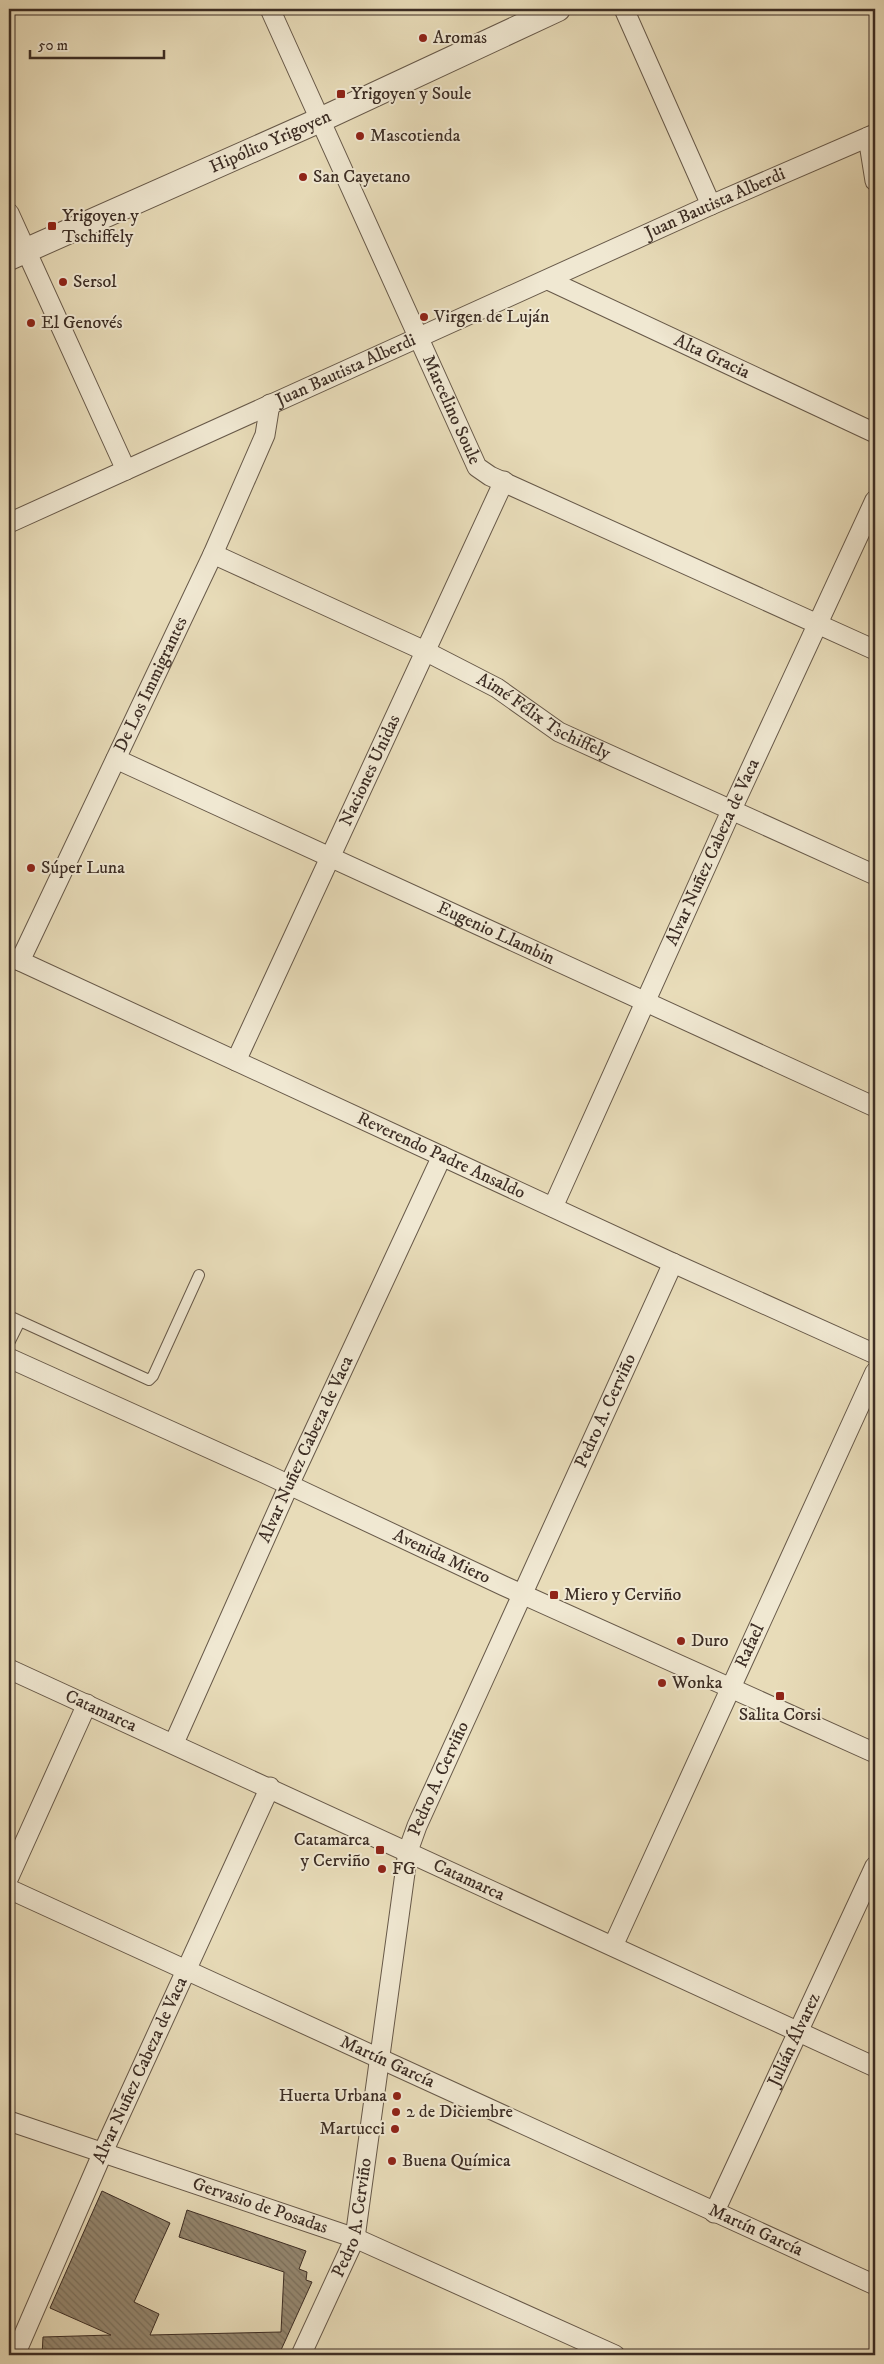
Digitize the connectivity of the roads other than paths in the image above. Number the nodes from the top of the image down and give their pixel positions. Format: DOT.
graph roads {
  1 [pos="270,9"];
  2 [pos="558,9"];
  3 [pos="624,9"];
  4 [pos="320,120"];
  5 [pos="872,135"];
  6 [pos="875,181"];
  7 [pos="711,204"];
  8 [pos="9,213"];
  9 [pos="17,255"];
  10 [pos="548,280"];
  11 [pos="420,337"];
  12 [pos="270,404"];
  13 [pos="875,434"];
  14 [pos="126,470"];
  15 [pos="504,481"];
  16 [pos="875,500"];
  17 [pos="9,523"];
  18 [pos="212,554"];
  19 [pos="818,624"];
  20 [pos="875,650"];
  21 [pos="425,651"];
  22 [pos="116,759"];
  23 [pos="732,809"];
  24 [pos="329,856"];
  25 [pos="875,875"];
  26 [pos="14,958"];
  27 [pos="645,1001"];
  28 [pos="236,1061"];
  29 [pos="875,1107"];
  30 [pos="442,1156"];
  31 [pos="553,1207"];
  32 [pos="674,1263"];
  33 [pos="199,1275"];
  34 [pos="9,1316"];
  35 [pos="20,1321"];
  36 [pos="9,1343"];
  37 [pos="875,1354"];
  38 [pos="9,1358"];
  39 [pos="875,1372"];
  40 [pos="289,1485"];
  41 [pos="523,1595"];
  42 [pos="9,1669"];
  43 [pos="731,1687"];
  44 [pos="87,1704"];
  45 [pos="174,1743"];
  46 [pos="875,1753"];
  47 [pos="270,1788"];
  48 [pos="408,1851"];
  49 [pos="875,1866"];
  50 [pos="9,1877"];
  51 [pos="9,1889"];
  52 [pos="613,1946"];
  53 [pos="187,1970"];
  54 [pos="798,2032"];
  55 [pos="380,2059"];
  56 [pos="875,2067"];
  57 [pos="9,2121"];
  58 [pos="103,2152"];
  59 [pos="714,2213"];
  60 [pos="355,2238"];
  61 [pos="875,2285"];
  62 [pos="14,2355"];
  63 [pos="301,2355"];
  64 [pos="615,2355"];
  1 -- 4 [label="street, Marcelino Soule"];
  2 -- 4 [label="street, Hipólito Yrigoyen"];
  3 -- 7 [label="street"];
  4 -- 9 [label="street, Hipólito Yrigoyen"];
  4 -- 11 [label="street, Marcelino Soule"];
  5 -- 6 [label="street"];
  5 -- 7 [label="street, Juan Bautista Alberdi"];
  7 -- 10 [label="street, Juan Bautista Alberdi"];
  8 -- 9 [label="street"];
  9 -- 14 [label="street"];
  10 -- 11 [label="street, Juan Bautista Alberdi"];
  10 -- 13 [label="street, Alta Gracia"];
  11 -- 12 [label="street, Juan Bautista Alberdi"];
  11 -- 15 [label="street, Marcelino Soule"];
  12 -- 14 [label="street, Juan Bautista Alberdi"];
  12 -- 18 [label="street, De Los Immigrantes"];
  14 -- 17 [label="street, Juan Bautista Alberdi"];
  15 -- 19 [label="street, Marcelino Soule"];
  15 -- 21 [label="street, Naciones Unidas"];
  16 -- 19 [label="street, Alvar Nuñez Cabeza de Vaca"];
  18 -- 21 [label="street, Aimé Félix Tschiffely"];
  18 -- 22 [label="street, De Los Immigrantes"];
  19 -- 20 [label="street, Marcelino Soule"];
  19 -- 23 [label="street, Alvar Nuñez Cabeza de Vaca"];
  21 -- 23 [label="street, Aimé Félix Tschiffely"];
  21 -- 24 [label="street, Naciones Unidas"];
  22 -- 24 [label="street, Eugenio Llambin"];
  22 -- 26 [label="street, De Los Immigrantes"];
  23 -- 25 [label="street, Aimé Félix Tschiffely"];
  23 -- 27 [label="street, Alvar Nuñez Cabeza de Vaca"];
  24 -- 27 [label="street, Eugenio Llambin"];
  24 -- 28 [label="street, Naciones Unidas"];
  26 -- 28 [label="street, Reverendo Padre Ansaldo"];
  27 -- 29 [label="street, Eugenio Llambin"];
  27 -- 31 [label="street, Alvar Nuñez Cabeza de Vaca"];
  28 -- 30 [label="street, Reverendo Padre Ansaldo"];
  30 -- 31 [label="street, Reverendo Padre Ansaldo"];
  30 -- 40 [label="street, Alvar Nuñez Cabeza de Vaca"];
  31 -- 32 [label="street, Reverendo Padre Ansaldo"];
  32 -- 37 [label="street, Reverendo Padre Ansaldo"];
  32 -- 41 [label="street, Pedro A. Cerviño"];
  33 -- 35 [label="lane"];
  34 -- 35 [label="lane"];
  35 -- 36 [label="lane"];
  38 -- 40 [label="street, Avenida Miero"];
  39 -- 43 [label="street, Rafael"];
  40 -- 41 [label="street, Avenida Miero"];
  40 -- 45 [label="street, Alvar Nuñez Cabeza de Vaca"];
  41 -- 43 [label="street, Avenida Miero"];
  41 -- 48 [label="street, Pedro A. Cerviño"];
  42 -- 44 [label="street, Catamarca"];
  43 -- 46 [label="street, Avenida Miero"];
  43 -- 52 [label="street, Rafael"];
  44 -- 45 [label="street, Catamarca"];
  44 -- 50 [label="street"];
  45 -- 47 [label="street, Catamarca"];
  47 -- 48 [label="street, Catamarca"];
  47 -- 53 [label="street, Alvar Nuñez Cabeza de Vaca"];
  48 -- 52 [label="street, Catamarca"];
  48 -- 55 [label="street, Pedro A. Cerviño"];
  49 -- 54 [label="street, Julián Álvarez"];
  51 -- 53 [label="street, Martín García"];
  52 -- 54 [label="street, Catamarca"];
  53 -- 55 [label="street, Martín García"];
  53 -- 58 [label="street, Alvar Nuñez Cabeza de Vaca"];
  54 -- 56 [label="street, Catamarca"];
  54 -- 59 [label="street, Julián Álvarez"];
  55 -- 59 [label="street, Martín García"];
  55 -- 60 [label="street, Pedro A. Cerviño"];
  57 -- 58 [label="street, Gervasio de Posadas"];
  58 -- 60 [label="street, Gervasio de Posadas"];
  58 -- 62 [label="street, Alvar Nuñez Cabeza de Vaca"];
  59 -- 61 [label="street, Martín García"];
  60 -- 63 [label="street, Pedro A. Cerviño"];
  60 -- 64 [label="street, Gervasio de Posadas"];
}
